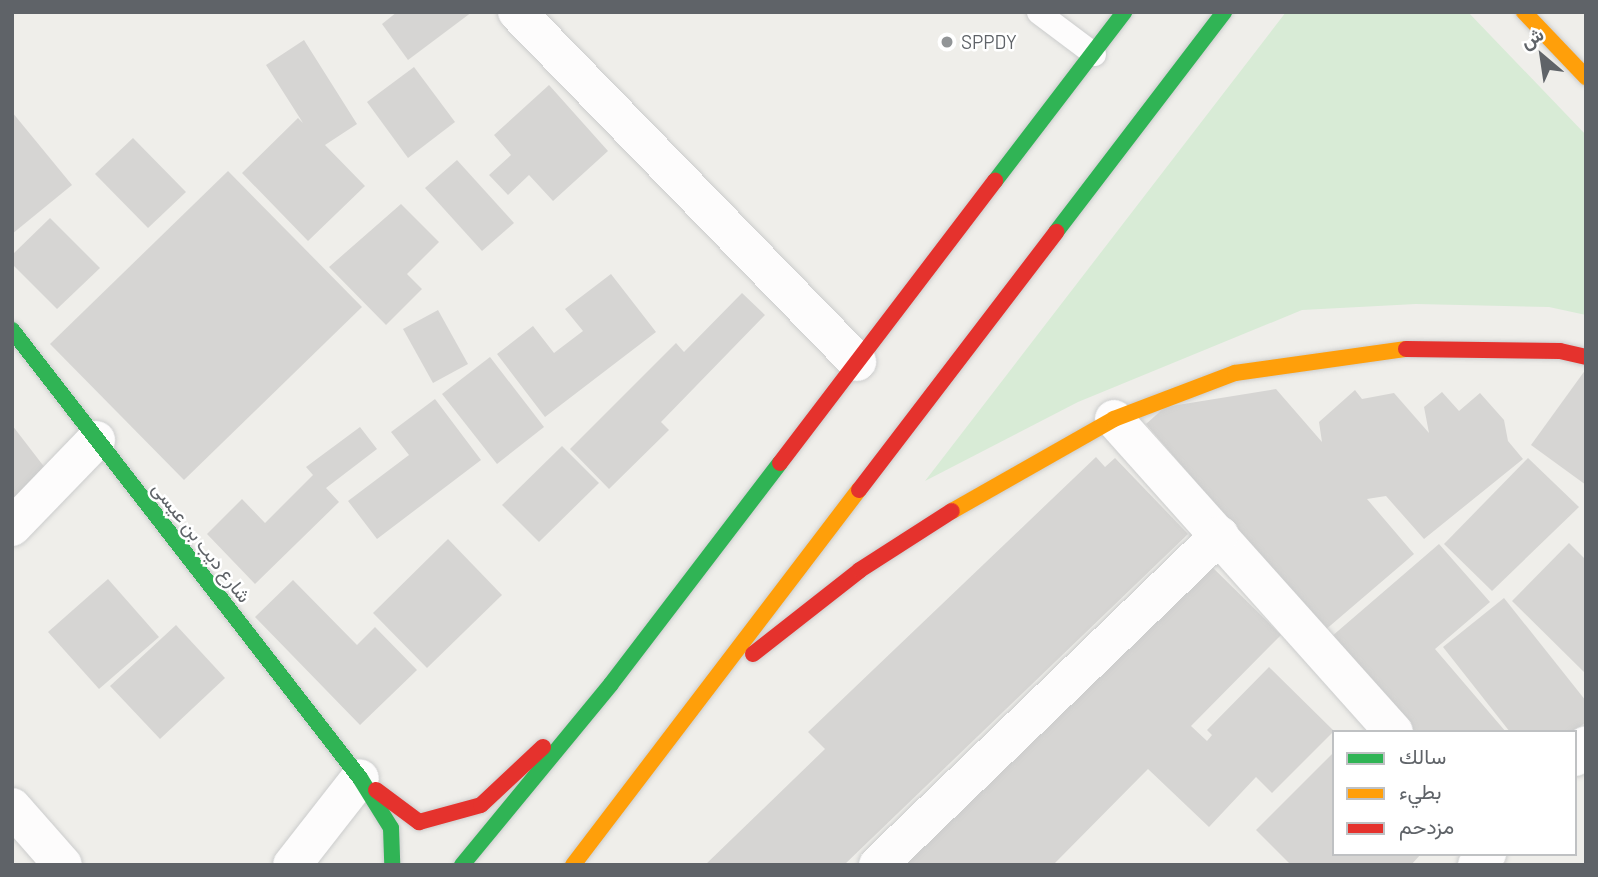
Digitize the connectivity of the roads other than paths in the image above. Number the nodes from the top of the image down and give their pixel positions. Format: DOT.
graph roads {
  1 [pos="517,12"];
  2 [pos="1038,12"];
  3 [pos="1124,12"];
  4 [pos="1224,12"];
  5 [pos="1524,12"];
  6 [pos="1094,54"];
  7 [pos="1586,78"];
  8 [pos="12,330"];
  9 [pos="1586,357"];
  10 [pos="858,362"];
  11 [pos="1114,419"];
  12 [pos="96,440"];
  13 [pos="12,527"];
  14 [pos="1220,535"];
  15 [pos="611,684"];
  16 [pos="710,688"];
  17 [pos="1392,730"];
  18 [pos="360,778"];
  19 [pos="12,807"];
  20 [pos="63,865"];
  21 [pos="292,865"];
  22 [pos="392,865"];
  23 [pos="462,865"];
  24 [pos="573,865"];
  25 [pos="878,865"];
  1 -- 10 [label="street"];
  2 -- 6 [label="lane"];
  3 -- 6 [label="main road"];
  4 -- 16 [label="main road"];
  5 -- 7 [label="main road"];
  6 -- 10 [label="main road"];
  8 -- 12 [label="main road, شارع ديب بن عيسى"];
  9 -- 11 [label="main road"];
  10 -- 15 [label="main road"];
  11 -- 14 [label="street"];
  11 -- 16 [label="main road"];
  12 -- 13 [label="street"];
  12 -- 18 [label="main road, شارع ديب بن عيسى"];
  14 -- 17 [label="street"];
  14 -- 25 [label="street"];
  15 -- 18 [label="main road"];
  15 -- 23 [label="main road"];
  16 -- 24 [label="main road"];
  18 -- 21 [label="street"];
  18 -- 22 [label="main road"];
  19 -- 20 [label="street"];
}
